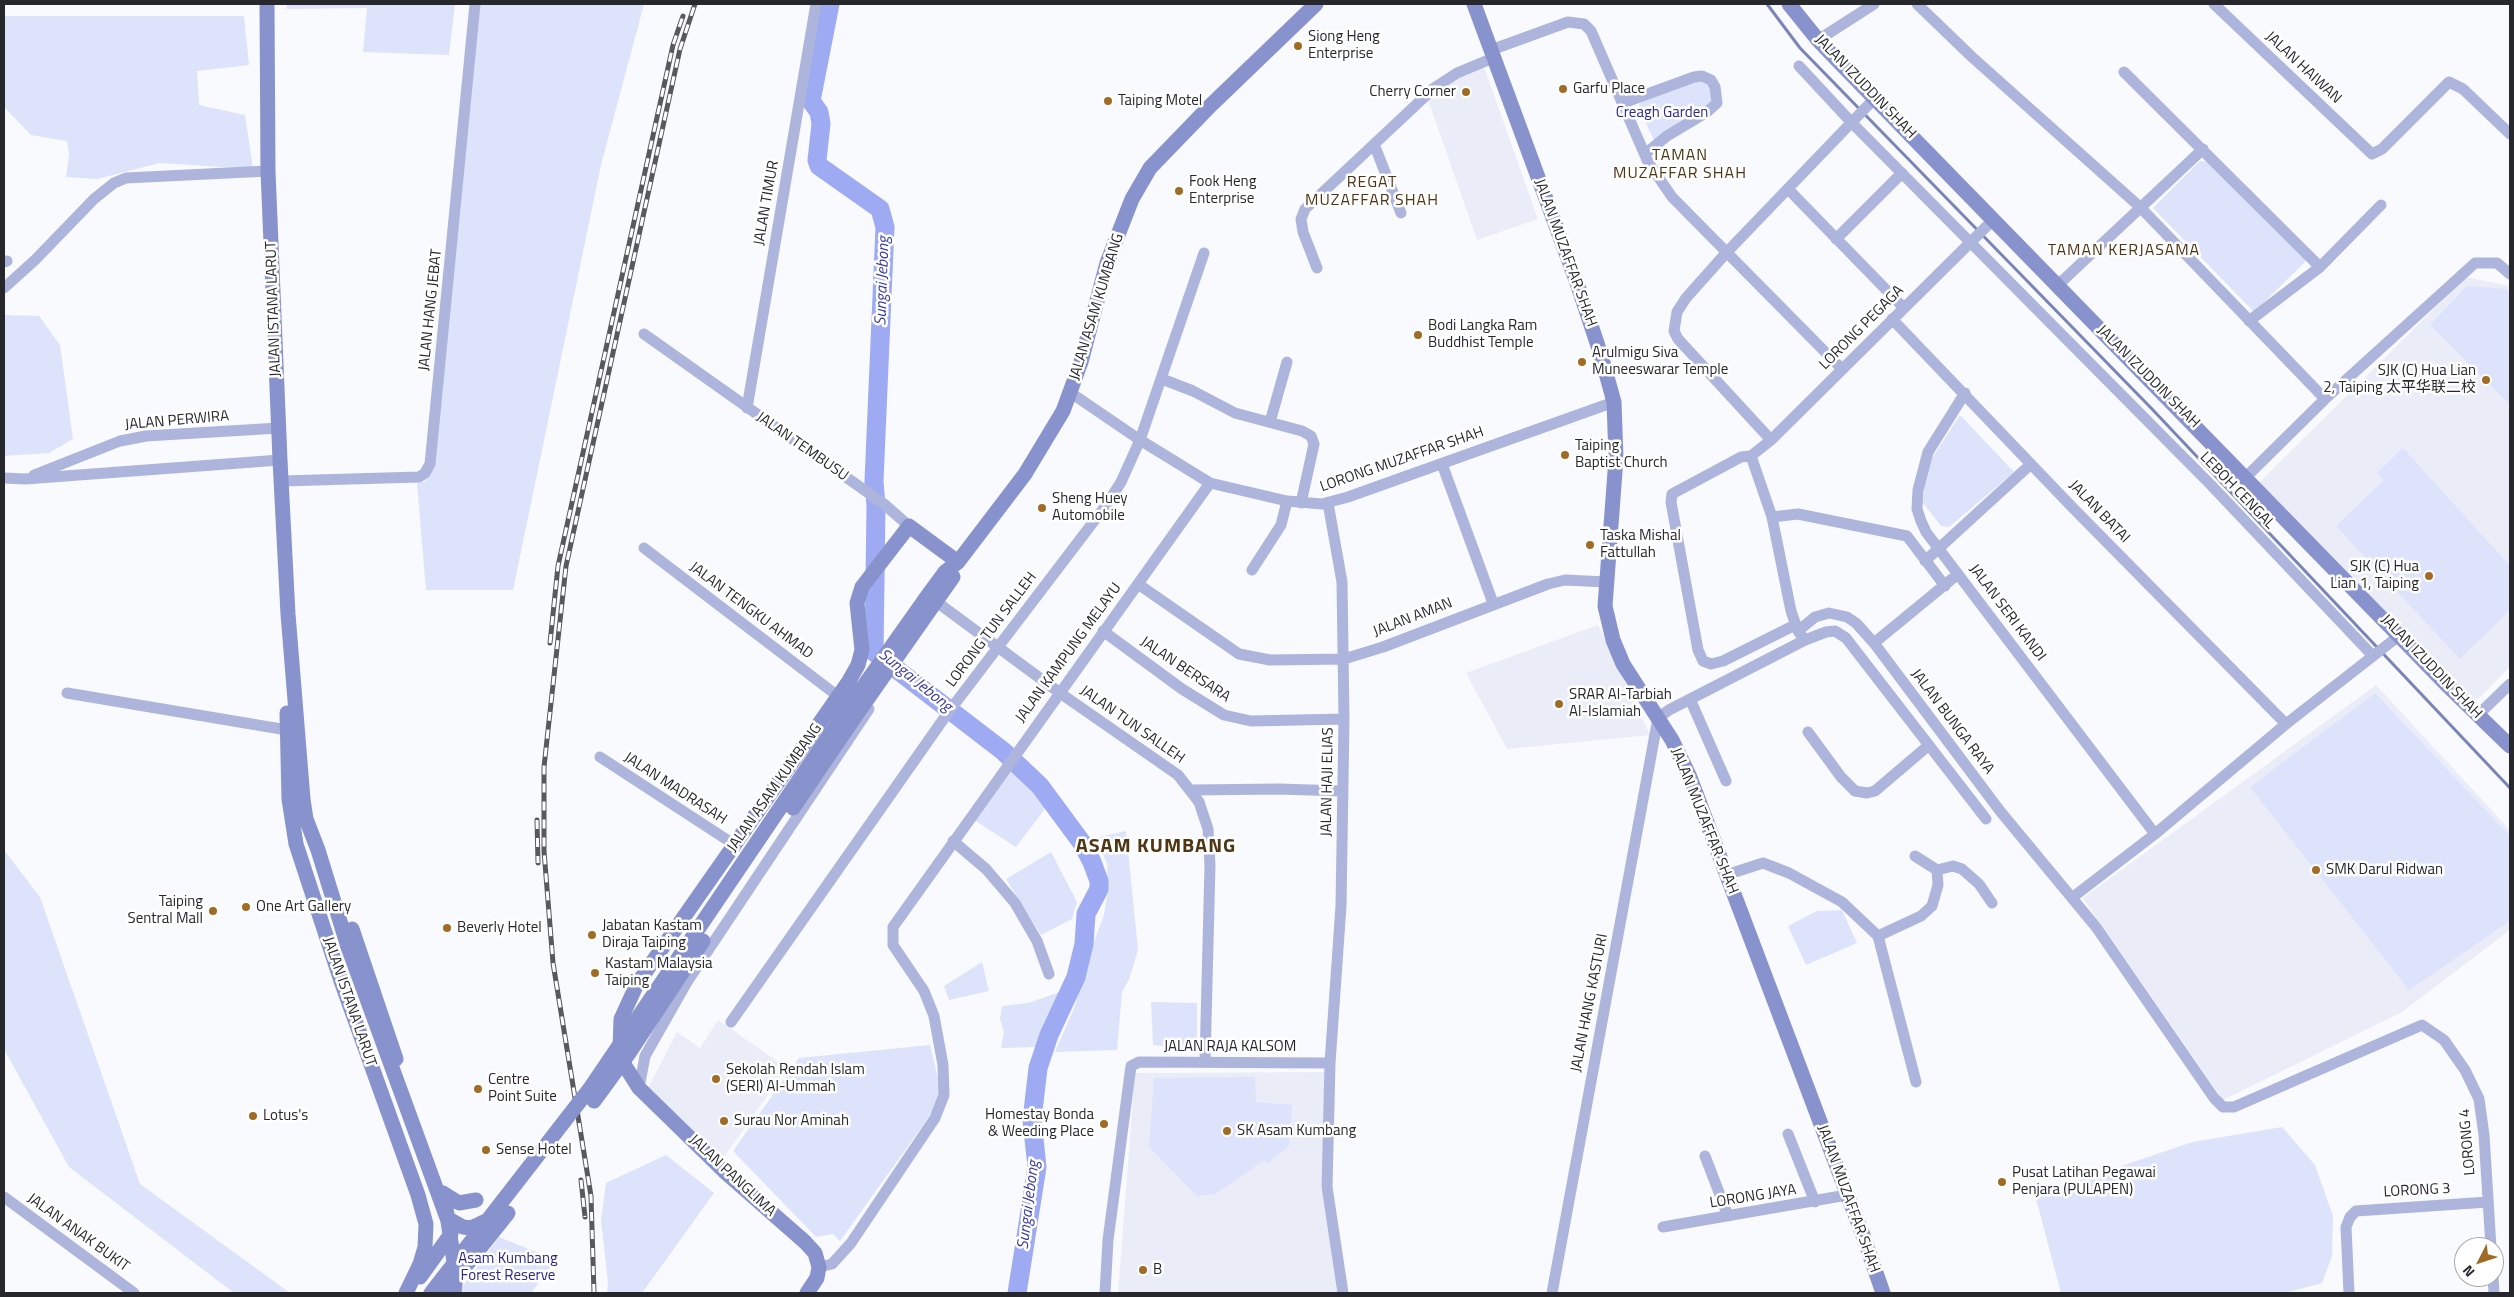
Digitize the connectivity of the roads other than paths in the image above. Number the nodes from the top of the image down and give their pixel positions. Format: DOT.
graph roads {
  1 [pos="267,4"];
  2 [pos="475,4"];
  3 [pos="816,4"];
  4 [pos="1316,4"];
  5 [pos="1474,4"];
  6 [pos="1790,4"];
  7 [pos="1874,4"];
  8 [pos="1918,4"];
  9 [pos="2214,4"];
  10 [pos="1818,40"];
  11 [pos="1492,54"];
  12 [pos="1799,66"];
  13 [pos="2124,72"];
  14 [pos="1623,103"];
  15 [pos="1863,111"];
  16 [pos="2510,134"];
  17 [pos="1374,144"];
  18 [pos="2203,149"];
  19 [pos="1645,154"];
  20 [pos="268,171"];
  21 [pos="1902,172"];
  22 [pos="1788,189"];
  23 [pos="2382,205"];
  24 [pos="2140,207"];
  25 [pos="1401,213"];
  26 [pos="1981,231"];
  27 [pos="1836,239"];
  28 [pos="1727,252"];
  29 [pos="1204,253"];
  30 [pos="2320,267"];
  31 [pos="1317,268"];
  32 [pos="2510,274"];
  33 [pos="2058,285"];
  34 [pos="4,288"];
  35 [pos="1904,308"];
  36 [pos="1892,319"];
  37 [pos="2249,321"];
  38 [pos="644,334"];
  39 [pos="1287,362"];
  40 [pos="1842,369"];
  41 [pos="1162,379"];
  42 [pos="1071,393"];
  43 [pos="1965,393"];
  44 [pos="2325,398"];
  45 [pos="1614,402"];
  46 [pos="747,408"];
  47 [pos="1270,422"];
  48 [pos="279,428"];
  49 [pos="1140,440"];
  50 [pos="1771,440"];
  51 [pos="1751,456"];
  52 [pos="280,460"];
  53 [pos="1442,464"];
  54 [pos="2031,464"];
  55 [pos="2246,477"];
  56 [pos="4,478"];
  57 [pos="25,479"];
  58 [pos="282,481"];
  59 [pos="1210,483"];
  60 [pos="1287,501"];
  61 [pos="1301,503"];
  62 [pos="1328,503"];
  63 [pos="1772,517"];
  64 [pos="909,526"];
  65 [pos="644,548"];
  66 [pos="1940,549"];
  67 [pos="1926,561"];
  68 [pos="958,562"];
  69 [pos="1252,570"];
  70 [pos="1958,574"];
  71 [pos="1606,582"];
  72 [pos="1138,584"];
  73 [pos="1945,586"];
  74 [pos="932,599"];
  75 [pos="1493,603"];
  76 [pos="288,614"];
  77 [pos="1103,632"];
  78 [pos="1799,632"];
  79 [pos="2400,636"];
  80 [pos="1874,643"];
  81 [pos="999,647"];
  82 [pos="2378,653"];
  83 [pos="1344,660"];
  84 [pos="879,678"];
  85 [pos="2510,684"];
  86 [pos="67,693"];
  87 [pos="1060,693"];
  88 [pos="839,697"];
  89 [pos="1690,699"];
  90 [pos="2478,715"];
  91 [pos="1658,718"];
  92 [pos="1344,719"];
  93 [pos="846,721"];
  94 [pos="2286,724"];
  95 [pos="287,730"];
  96 [pos="1808,732"];
  97 [pos="1929,745"];
  98 [pos="2510,746"];
  99 [pos="600,757"];
  100 [pos="1726,781"];
  101 [pos="1192,790"];
  102 [pos="1342,791"];
  103 [pos="1986,819"];
  104 [pos="2155,834"];
  105 [pos="953,841"];
  106 [pos="735,845"];
  107 [pos="318,850"];
  108 [pos="1914,856"];
  109 [pos="1938,870"];
  110 [pos="1726,875"];
  111 [pos="2073,897"];
  112 [pos="1992,903"];
  113 [pos="1878,936"];
  114 [pos="1049,974"];
  115 [pos="731,1022"];
  116 [pos="2422,1025"];
  117 [pos="1206,1062"];
  118 [pos="1330,1063"];
  119 [pos="1916,1082"];
  120 [pos="639,1088"];
  121 [pos="1788,1134"];
  122 [pos="1705,1156"];
  123 [pos="443,1192"];
  124 [pos="1847,1195"];
  125 [pos="4,1197"];
  126 [pos="476,1200"];
  127 [pos="1815,1202"];
  128 [pos="2488,1202"];
  129 [pos="1728,1216"];
  130 [pos="489,1220"];
  131 [pos="1663,1227"];
  132 [pos="427,1228"];
  133 [pos="451,1234"];
  134 [pos="2490,1237"];
  135 [pos="819,1267"];
  136 [pos="456,1275"];
  137 [pos="134,1293"];
  138 [pos="408,1293"];
  139 [pos="431,1293"];
  140 [pos="444,1293"];
  141 [pos="454,1293"];
  142 [pos="807,1293"];
  143 [pos="1105,1293"];
  144 [pos="1343,1293"];
  145 [pos="1552,1293"];
  146 [pos="1883,1293"];
  147 [pos="2349,1293"];
  1 -- 20 [label="main road, JALAN ISTANA LARUT"];
  2 -- 58 [label="street, JALAN HANG JEBAT"];
  3 -- 46 [label="street, JALAN TIMUR"];
  4 -- 42 [label="main road, JALAN ASAM KUMBANG"];
  5 -- 11 [label="main road, JALAN MUZAFFAR SHAH"];
  6 -- 10 [label="main road, JALAN IZUDDIN SHAH"];
  7 -- 10 [label="street"];
  8 -- 24 [label="street"];
  9 -- 16 [label="street, JALAN HAIWAN"];
  10 -- 15 [label="main road, JALAN IZUDDIN SHAH"];
  11 -- 14 [label="street"];
  11 -- 17 [label="street"];
  11 -- 45 [label="main road, JALAN MUZAFFAR SHAH"];
  12 -- 15 [label="street, LEBOH CENGAL"];
  13 -- 18 [label="street"];
  14 -- 19 [label="street"];
  14 -- 19 [label="street"];
  15 -- 21 [label="street, LEBOH CENGAL"];
  15 -- 22 [label="street"];
  15 -- 26 [label="main road, JALAN IZUDDIN SHAH"];
  17 -- 25 [label="street"];
  17 -- 31 [label="street"];
  18 -- 24 [label="street"];
  18 -- 30 [label="street"];
  19 -- 28 [label="street"];
  20 -- 34 [label="street"];
  20 -- 48 [label="main road, JALAN ISTANA LARUT"];
  21 -- 26 [label="street, LEBOH CENGAL"];
  21 -- 27 [label="street"];
  22 -- 27 [label="street"];
  22 -- 28 [label="street"];
  23 -- 30 [label="street"];
  24 -- 33 [label="street"];
  24 -- 37 [label="street"];
  26 -- 33 [label="main road, JALAN IZUDDIN SHAH"];
  26 -- 35 [label="street, LORONG PEGAGA"];
  26 -- 82 [label="street, LEBOH CENGAL"];
  27 -- 35 [label="street"];
  28 -- 40 [label="street"];
  28 -- 50 [label="street"];
  29 -- 41 [label="street, LORONG TUN SALLEH"];
  30 -- 37 [label="street"];
  32 -- 44 [label="street"];
  33 -- 55 [label="main road, JALAN IZUDDIN SHAH"];
  35 -- 36 [label="street, LORONG PEGAGA"];
  36 -- 40 [label="street, LORONG PEGAGA"];
  36 -- 43 [label="street, JALAN BATAI"];
  37 -- 44 [label="street"];
  38 -- 46 [label="street, JALAN TEMBUSU"];
  39 -- 47 [label="street"];
  40 -- 50 [label="street, LORONG PEGAGA"];
  41 -- 47 [label="street"];
  41 -- 49 [label="street, LORONG TUN SALLEH"];
  42 -- 49 [label="street, LORONG MUZAFFAR SHAH"];
  42 -- 68 [label="main road, JALAN ASAM KUMBANG"];
  43 -- 54 [label="street, JALAN BATAI"];
  43 -- 66 [label="street, JALAN SERI KANDI"];
  44 -- 55 [label="street"];
  45 -- 53 [label="street, LORONG MUZAFFAR SHAH"];
  45 -- 71 [label="main road, JALAN MUZAFFAR SHAH"];
  46 -- 64 [label="street, JALAN TEMBUSU"];
  47 -- 61 [label="street"];
  48 -- 52 [label="main road, JALAN ISTANA LARUT"];
  48 -- 57 [label="street, JALAN PERWIRA"];
  49 -- 59 [label="street, LORONG MUZAFFAR SHAH"];
  49 -- 81 [label="street, LORONG TUN SALLEH"];
  50 -- 51 [label="street, LORONG PEGAGA"];
  51 -- 63 [label="street"];
  51 -- 78 [label="street"];
  52 -- 57 [label="street, JALAN PERWIRA"];
  52 -- 58 [label="main road, JALAN ISTANA LARUT"];
  53 -- 62 [label="street, LORONG MUZAFFAR SHAH"];
  53 -- 75 [label="street"];
  54 -- 66 [label="street"];
  54 -- 94 [label="street, JALAN BATAI"];
  55 -- 79 [label="main road, JALAN IZUDDIN SHAH"];
  56 -- 57 [label="street, JALAN PERWIRA"];
  58 -- 76 [label="main road, JALAN ISTANA LARUT"];
  59 -- 60 [label="street, LORONG MUZAFFAR SHAH"];
  59 -- 72 [label="street, JALAN KAMPUNG MELAYU"];
  60 -- 61 [label="street, LORONG MUZAFFAR SHAH"];
  60 -- 69 [label="street"];
  61 -- 62 [label="street, LORONG MUZAFFAR SHAH"];
  62 -- 83 [label="street, JALAN HAJI ELIAS"];
  63 -- 67 [label="street"];
  63 -- 78 [label="street"];
  64 -- 68 [label="main road, JALAN TEMBUSU"];
  64 -- 88 [label="main road, JALAN ASAM KUMBANG"];
  65 -- 88 [label="street, JALAN TENGKU AHMAD"];
  66 -- 67 [label="street"];
  66 -- 70 [label="street, JALAN SERI KANDI"];
  67 -- 73 [label="street"];
  68 -- 74 [label="main road, JALAN ASAM KUMBANG"];
  70 -- 73 [label="street"];
  70 -- 104 [label="street, JALAN SERI KANDI"];
  71 -- 75 [label="street, JALAN AMAN"];
  71 -- 91 [label="main road, JALAN MUZAFFAR SHAH"];
  72 -- 77 [label="street, JALAN KAMPUNG MELAYU"];
  72 -- 83 [label="street, JALAN AMAN"];
  73 -- 80 [label="street"];
  74 -- 81 [label="street, JALAN TUN SALLEH"];
  74 -- 84 [label="main road, JALAN ASAM KUMBANG"];
  75 -- 83 [label="street, JALAN AMAN"];
  76 -- 95 [label="main road, JALAN ISTANA LARUT"];
  76 -- 107 [label="main road, JALAN ISTANA LARUT"];
  77 -- 87 [label="street, JALAN KAMPUNG MELAYU"];
  77 -- 92 [label="street, JALAN BERSARA"];
  78 -- 80 [label="street, JALAN BUNGA RAYA"];
  78 -- 89 [label="street, JALAN BUNGA RAYA"];
  78 -- 97 [label="street, JALAN BUNGA RAYA"];
  79 -- 82 [label="street"];
  79 -- 90 [label="main road, JALAN IZUDDIN SHAH"];
  80 -- 111 [label="street, JALAN BUNGA RAYA"];
  81 -- 87 [label="street, JALAN TUN SALLEH"];
  81 -- 115 [label="street, LORONG TUN SALLEH"];
  82 -- 94 [label="street"];
  83 -- 92 [label="street, JALAN HAJI ELIAS"];
  84 -- 93 [label="main road, JALAN ASAM KUMBANG"];
  84 -- 120 [label="street, JALAN ASAM KUMBANG"];
  85 -- 90 [label="street"];
  86 -- 95 [label="street"];
  87 -- 101 [label="street, JALAN TUN SALLEH"];
  87 -- 105 [label="street, JALAN KAMPUNG MELAYU"];
  88 -- 106 [label="main road, JALAN ASAM KUMBANG"];
  89 -- 91 [label="street, JALAN BUNGA RAYA"];
  89 -- 100 [label="street"];
  90 -- 98 [label="main road, JALAN IZUDDIN SHAH"];
  91 -- 110 [label="main road, JALAN MUZAFFAR SHAH"];
  91 -- 145 [label="street, JALAN HANG KASTURI"];
  92 -- 102 [label="street, JALAN HAJI ELIAS"];
  93 -- 130 [label="main road, JALAN ASAM KUMBANG, bridge"];
  93 -- 140 [label="main road, JALAN ASAM KUMBANG, bridge"];
  94 -- 104 [label="street"];
  95 -- 132 [label="main road, JALAN ISTANA LARUT"];
  96 -- 97 [label="street"];
  97 -- 103 [label="street, JALAN BUNGA RAYA"];
  99 -- 106 [label="street, JALAN MADRASAH"];
  101 -- 102 [label="street"];
  101 -- 117 [label="street, JALAN TUN SALLEH"];
  102 -- 118 [label="street, JALAN HAJI ELIAS"];
  104 -- 111 [label="street"];
  105 -- 114 [label="street"];
  105 -- 135 [label="street, JALAN KAMPUNG MELAYU"];
  106 -- 120 [label="main road, JALAN ASAM KUMBANG"];
  107 -- 123 [label="main road, JALAN ISTANA LARUT"];
  107 -- 130 [label="main road, JALAN ISTANA LARUT, bridge"];
  108 -- 109 [label="street"];
  109 -- 112 [label="street"];
  109 -- 113 [label="street"];
  110 -- 113 [label="street"];
  110 -- 124 [label="main road, JALAN MUZAFFAR SHAH"];
  111 -- 116 [label="street, JALAN BUNGA RAYA"];
  113 -- 119 [label="street"];
  116 -- 128 [label="street, LORONG 4"];
  117 -- 118 [label="street, JALAN RAJA KALSOM"];
  117 -- 143 [label="street, JALAN RAJA KALSOM"];
  118 -- 144 [label="street, JALAN HAJI ELIAS"];
  120 -- 135 [label="main road, JALAN PANGLIMA"];
  121 -- 127 [label="street"];
  122 -- 129 [label="street"];
  123 -- 126 [label="main road"];
  123 -- 133 [label="main road, JALAN ISTANA LARUT"];
  124 -- 127 [label="street, LORONG JAYA"];
  124 -- 146 [label="main road, JALAN MUZAFFAR SHAH"];
  125 -- 137 [label="street, JALAN ANAK BUKIT"];
  127 -- 129 [label="street, LORONG JAYA"];
  128 -- 134 [label="street, LORONG 4"];
  128 -- 147 [label="street, LORONG 3"];
  129 -- 131 [label="street, LORONG JAYA"];
  130 -- 139 [label="main road, JALAN ASAM KUMBANG, bridge"];
  132 -- 133 [label="main road"];
  132 -- 138 [label="main road, JALAN ISTANA LARUT"];
  133 -- 136 [label="main road, JALAN ISTANA LARUT"];
  133 -- 138 [label="main road"];
  135 -- 142 [label="main road"];
  136 -- 138 [label="main road"];
  136 -- 141 [label="main road, JALAN ISTANA LARUT"];
}
